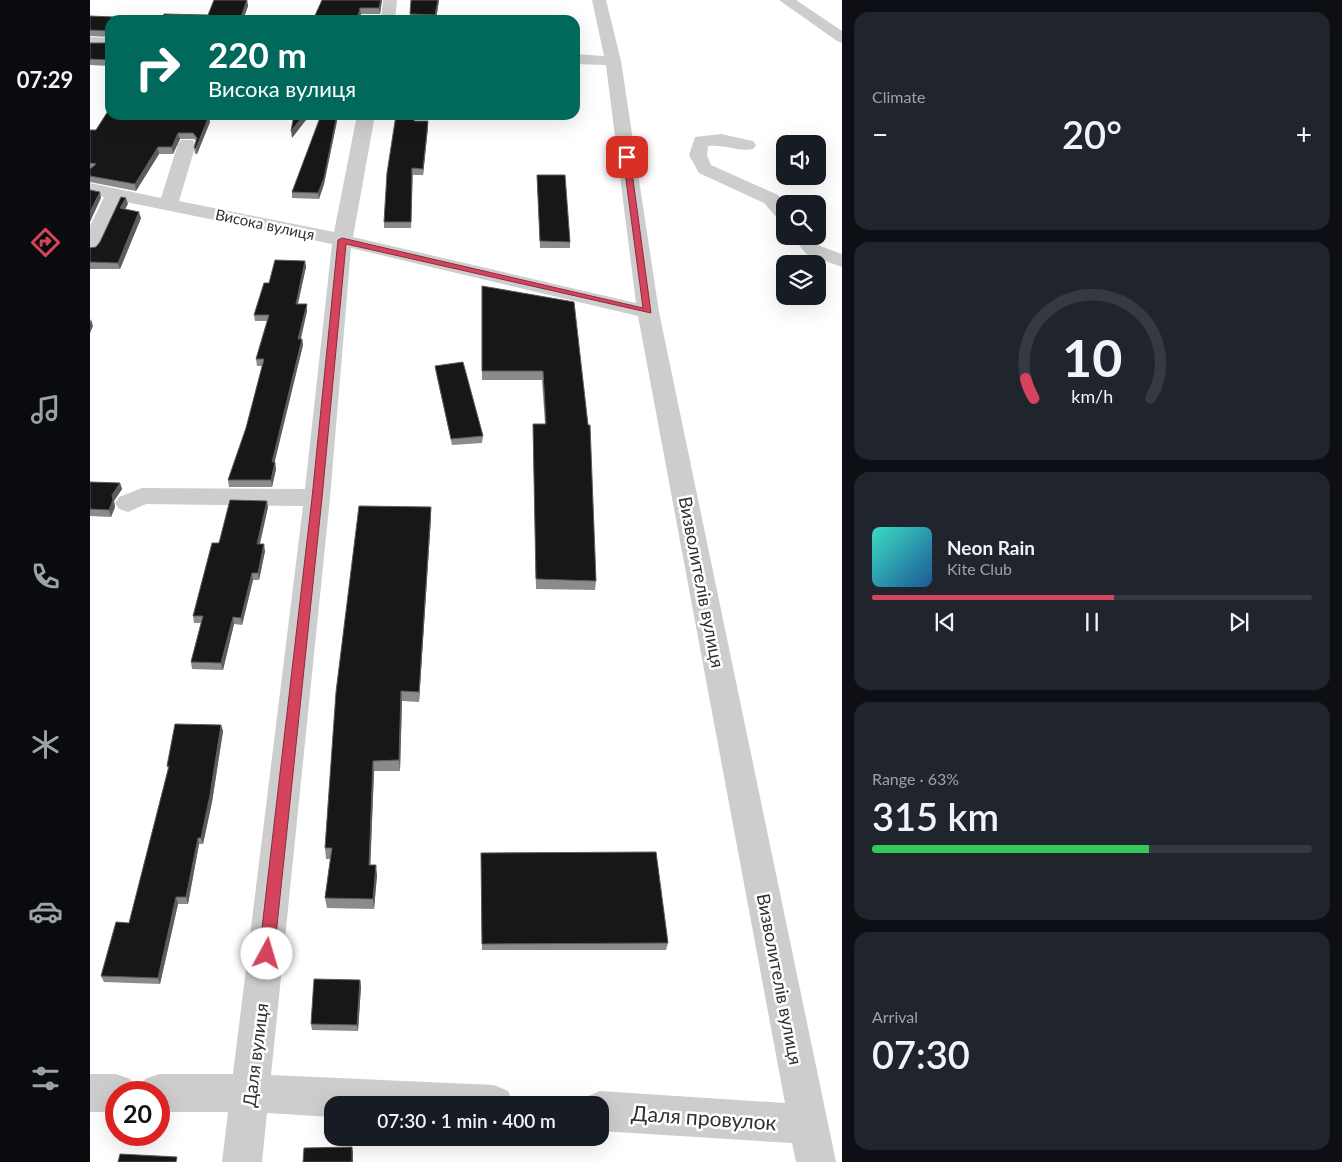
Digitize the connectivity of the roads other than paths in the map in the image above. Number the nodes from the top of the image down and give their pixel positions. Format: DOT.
graph roads {
  1 [pos="390,0"];
  2 [pos="599,0"];
  3 [pos="786,0"];
  4 [pos="388,15"];
  5 [pos="842,38"];
  6 [pos="90,42"];
  7 [pos="105,43"];
  8 [pos="580,59"];
  9 [pos="613,61"];
  10 [pos="365,120"];
  11 [pos="187,144"];
  12 [pos="747,145"];
  13 [pos="90,190"];
  14 [pos="115,194"];
  15 [pos="776,202"];
  16 [pos="169,204"];
  17 [pos="342,240"];
  18 [pos="809,245"];
  19 [pos="90,248"];
  20 [pos="842,261"];
  21 [pos="648,312"];
  22 [pos="317,498"];
  23 [pos="128,503"];
  24 [pos="90,1093"];
  25 [pos="105,1093"];
  26 [pos="170,1093"];
  27 [pos="251,1093"];
  28 [pos="324,1097"];
  29 [pos="609,1112"];
  30 [pos="809,1124"];
  31 [pos="242,1162"];
  32 [pos="816,1162"];
  1 -- 4 [label="street"];
  2 -- 9 [label="street, Визволителів вулиця"];
  3 -- 5 [label="street"];
  6 -- 7 [label="street"];
  8 -- 9 [label="street"];
  9 -- 21 [label="street, Визволителів вулиця"];
  10 -- 17 [label="street, Даля вулиця"];
  11 -- 16 [label="street"];
  12 -- 15 [label="street"];
  13 -- 14 [label="street, Висока вулиця"];
  14 -- 16 [label="street, Висока вулиця"];
  14 -- 19 [label="street"];
  16 -- 17 [label="street, Висока вулиця"];
  17 -- 21 [label="street, Висока вулиця"];
  17 -- 22 [label="street, Даля вулиця"];
  18 -- 20 [label="street"];
  21 -- 30 [label="street, Визволителів вулиця"];
  22 -- 23 [label="street"];
  22 -- 27 [label="street, Даля вулиця"];
  24 -- 25 [label="street"];
  26 -- 27 [label="street"];
  27 -- 28 [label="street"];
  27 -- 31 [label="street, Даля вулиця"];
  29 -- 30 [label="street, Даля провулок"];
  30 -- 32 [label="street, Визволителів вулиця"];
}
